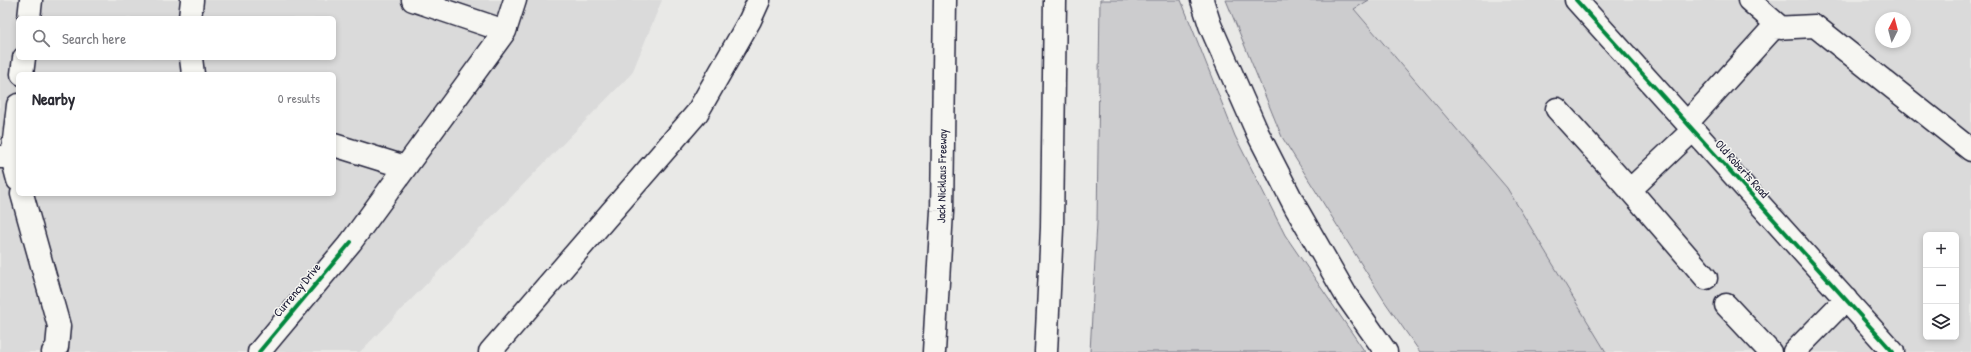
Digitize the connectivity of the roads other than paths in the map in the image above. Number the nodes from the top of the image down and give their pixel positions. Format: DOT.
graph roads {
  1 [pos="31,0"];
  2 [pos="192,0"];
  3 [pos="413,0"];
  4 [pos="515,0"];
  5 [pos="759,0"];
  6 [pos="945,0"];
  7 [pos="1055,0"];
  8 [pos="1202,0"];
  9 [pos="1576,0"];
  10 [pos="1749,0"];
  11 [pos="28,16"];
  12 [pos="190,16"];
  13 [pos="1781,28"];
  14 [pos="505,32"];
  15 [pos="24,60"];
  16 [pos="191,60"];
  17 [pos="22,72"];
  18 [pos="193,72"];
  19 [pos="1557,109"];
  20 [pos="16,114"];
  21 [pos="1690,127"];
  22 [pos="336,146"];
  23 [pos="1971,150"];
  24 [pos="6,157"];
  25 [pos="405,167"];
  26 [pos="16,176"];
  27 [pos="1630,190"];
  28 [pos="23,196"];
  29 [pos="1706,278"];
  30 [pos="1846,299"];
  31 [pos="1726,305"];
  32 [pos="53,352"];
  33 [pos="259,352"];
  34 [pos="490,352"];
  35 [pos="934,352"];
  36 [pos="1046,352"];
  37 [pos="1386,352"];
  38 [pos="1770,352"];
  39 [pos="1794,352"];
  40 [pos="1893,352"];
  1 -- 11 [label="main road"];
  2 -- 12 [label="main road"];
  3 -- 14 [label="main road"];
  4 -- 14 [label="main road, Currency Drive"];
  5 -- 34 [label="main road"];
  6 -- 35 [label="main road, Jack Nicklaus Freeway"];
  7 -- 36 [label="main road"];
  8 -- 37 [label="main road"];
  9 -- 21 [label="main road, Old Roberts Road"];
  10 -- 13 [label="main road"];
  13 -- 21 [label="main road"];
  13 -- 23 [label="main road"];
  14 -- 25 [label="main road, Currency Drive"];
  15 -- 17 [label="main road"];
  16 -- 18 [label="main road"];
  19 -- 27 [label="main road"];
  20 -- 24 [label="main road"];
  21 -- 27 [label="main road"];
  21 -- 30 [label="main road, Old Roberts Road"];
  22 -- 25 [label="main road"];
  24 -- 26 [label="main road"];
  25 -- 33 [label="main road, Currency Drive"];
  27 -- 29 [label="main road"];
  28 -- 32 [label="main road"];
  30 -- 39 [label="main road"];
  30 -- 40 [label="main road, Old Roberts Road"];
  31 -- 38 [label="main road"];
}
